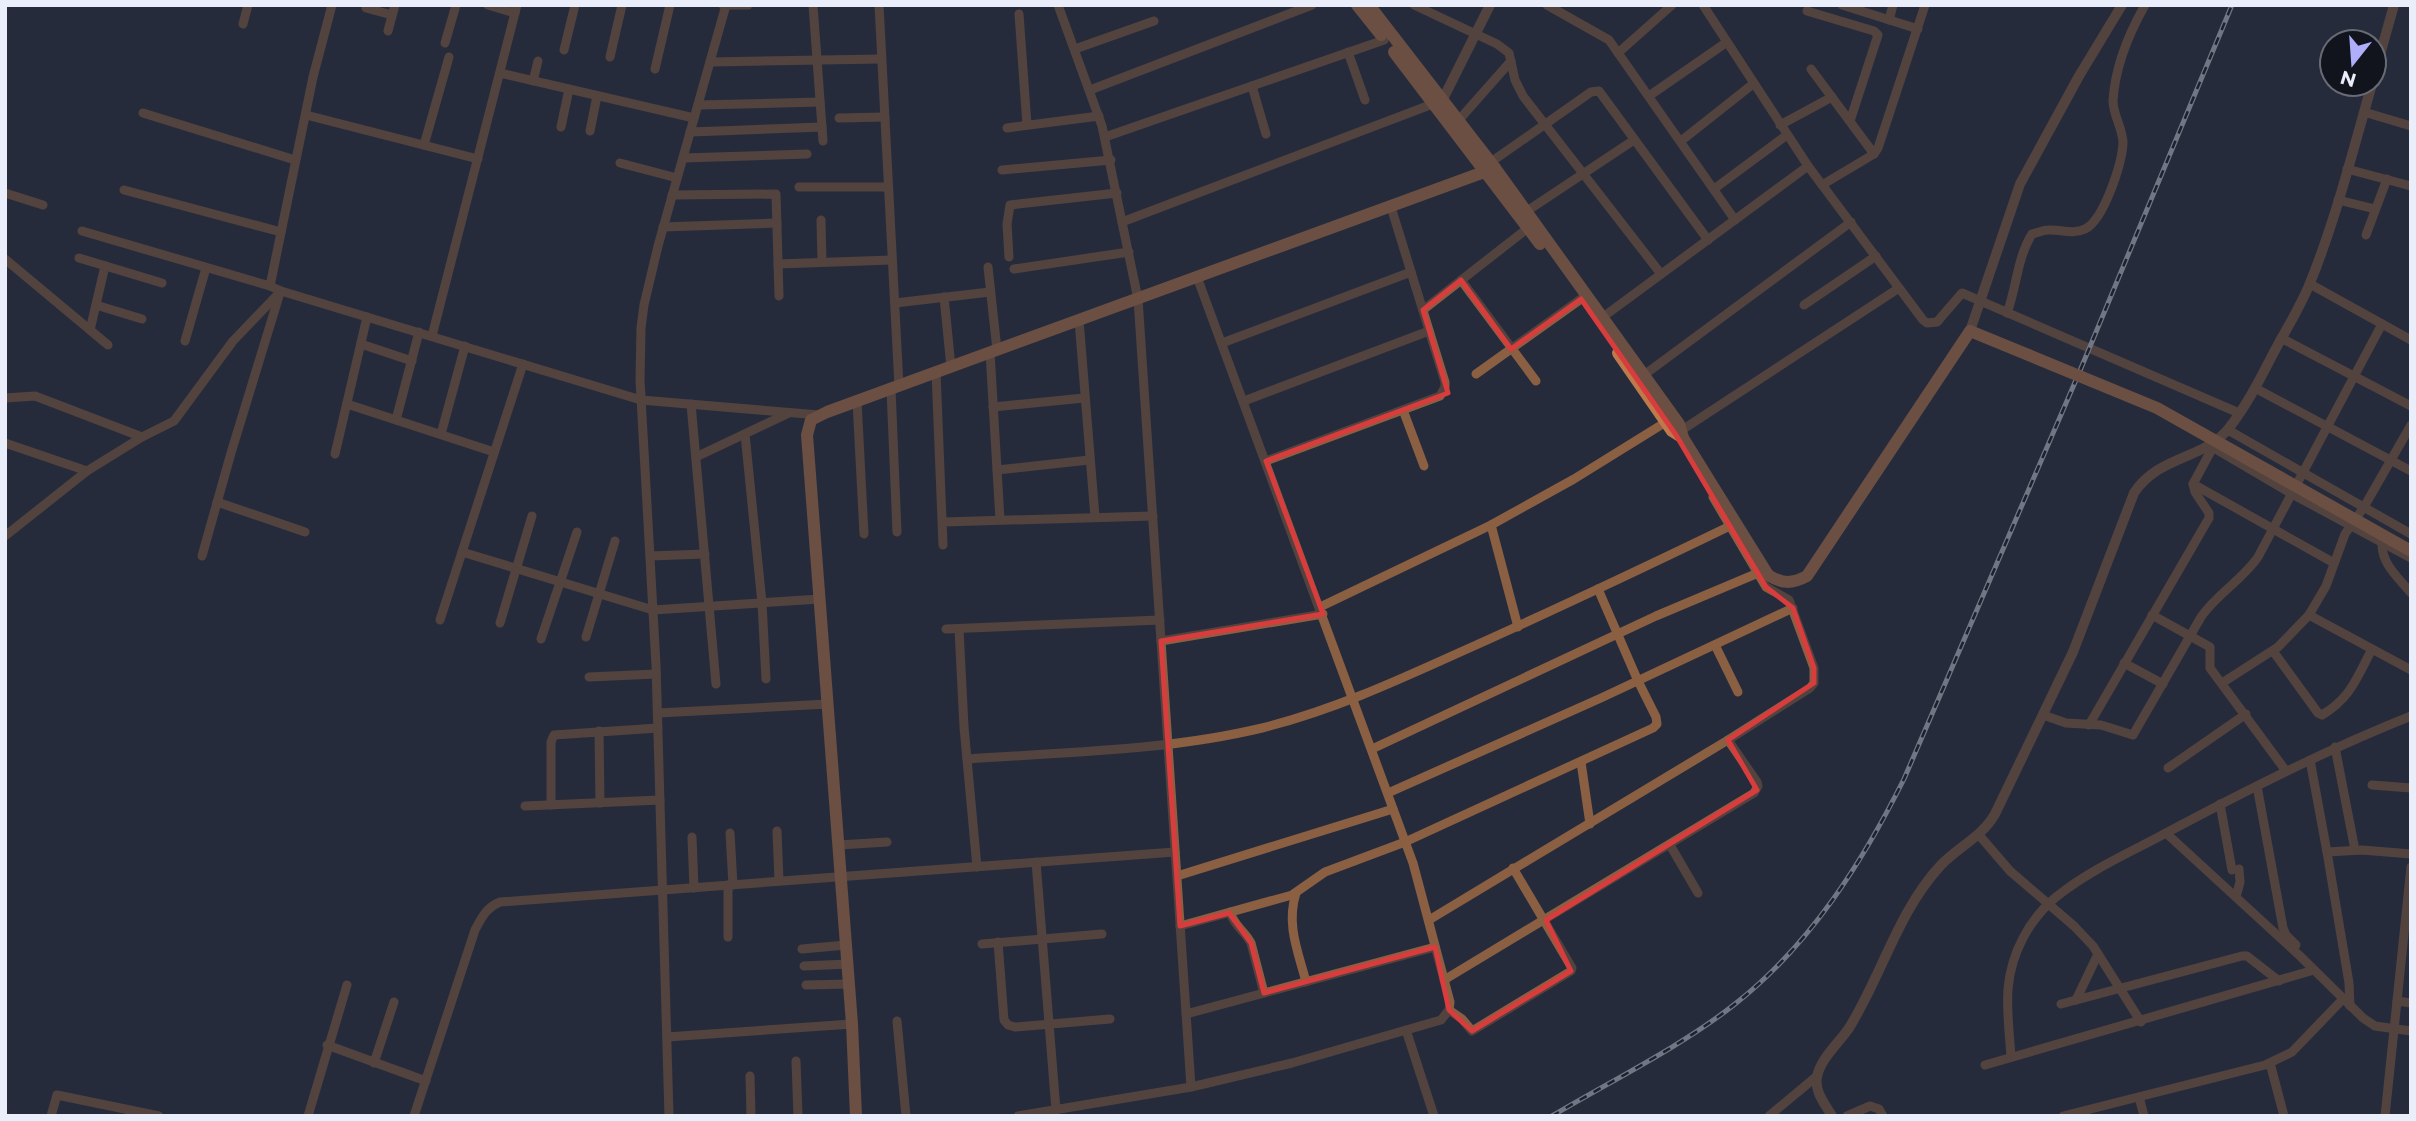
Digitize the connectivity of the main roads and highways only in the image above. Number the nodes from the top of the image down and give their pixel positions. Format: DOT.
graph roads {
  1 [pos="1357,5"];
  2 [pos="1369,5"];
  3 [pos="1437,103"];
  4 [pos="1491,167"];
  5 [pos="1680,434"];
  6 [pos="2411,551"];
  7 [pos="856,1116"];
  1 -- 3 [label="main road"];
  2 -- 3 [label="main road"];
  3 -- 4 [label="main road"];
  3 -- 4 [label="main road"];
  4 -- 5 [label="main road"];
  4 -- 5 [label="main road"];
  4 -- 7 [label="main road"];
  5 -- 6 [label="main road, bridge"];
}
